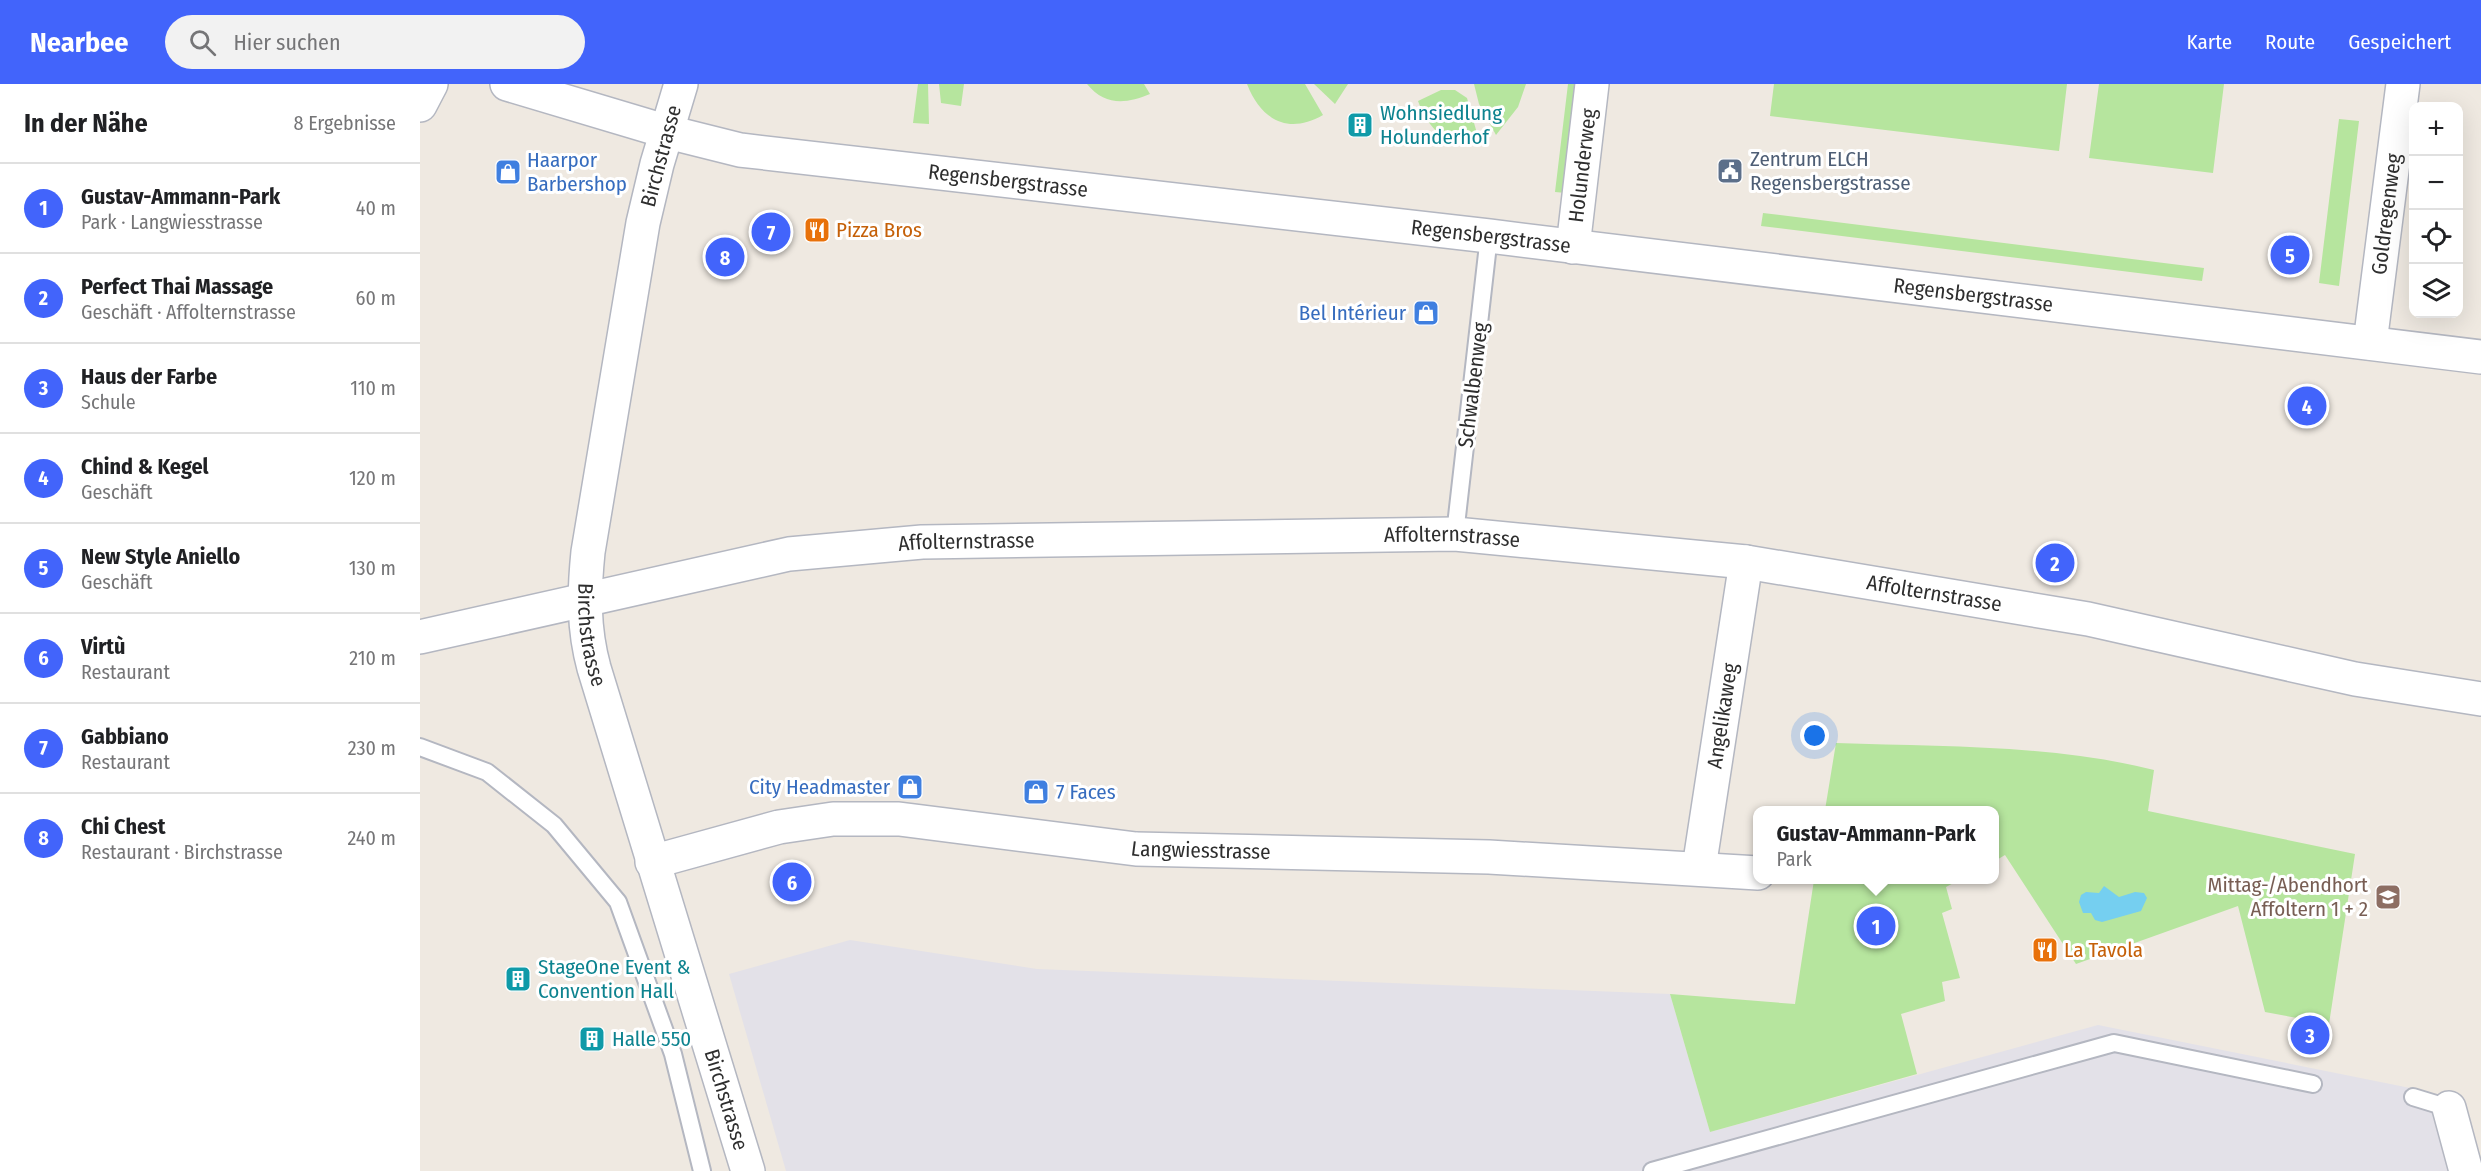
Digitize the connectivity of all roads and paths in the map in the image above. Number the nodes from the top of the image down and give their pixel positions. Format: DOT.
graph roads {
  1 [pos="431,84"];
  2 [pos="507,84"];
  3 [pos="681,84"];
  4 [pos="1592,84"];
  5 [pos="2403,84"];
  6 [pos="420,105"];
  7 [pos="668,132"];
  8 [pos="1489,236"];
  9 [pos="1573,247"];
  10 [pos="2370,343"];
  11 [pos="2481,357"];
  12 [pos="1455,534"];
  13 [pos="1746,562"];
  14 [pos="584,600"];
  15 [pos="420,637"];
  16 [pos="2481,699"];
  17 [pos="420,747"];
  18 [pos="652,862"];
  19 [pos="1699,868"];
  20 [pos="1753,873"];
  21 [pos="2313,1084"];
  22 [pos="2413,1096"];
  23 [pos="2449,1108"];
  24 [pos="702,1171"];
  25 [pos="748,1171"];
  26 [pos="1652,1171"];
  27 [pos="2466,1171"];
  1 -- 6 [label="street"];
  2 -- 7 [label="street, Regensbergstrasse"];
  3 -- 7 [label="street, Birchstrasse"];
  4 -- 9 [label="street, Holunderweg"];
  5 -- 10 [label="street, Goldregenweg"];
  7 -- 8 [label="street, Regensbergstrasse"];
  7 -- 14 [label="street, Birchstrasse"];
  8 -- 9 [label="street, Regensbergstrasse"];
  8 -- 12 [label="lane, Schwalbenweg"];
  9 -- 10 [label="street, Regensbergstrasse"];
  10 -- 11 [label="street, Regensbergstrasse"];
  12 -- 13 [label="street, Affolternstrasse"];
  12 -- 14 [label="street, Affolternstrasse"];
  13 -- 16 [label="street, Affolternstrasse"];
  13 -- 19 [label="street, Angelikaweg"];
  14 -- 15 [label="street, Affolternstrasse"];
  14 -- 18 [label="street, Birchstrasse"];
  17 -- 24 [label="lane"];
  18 -- 19 [label="street, Langwiesstrasse"];
  18 -- 25 [label="street, Birchstrasse"];
  19 -- 20 [label="street, Langwiesstrasse"];
  21 -- 26 [label="lane"];
  22 -- 23 [label="lane"];
  23 -- 27 [label="street"];
}
